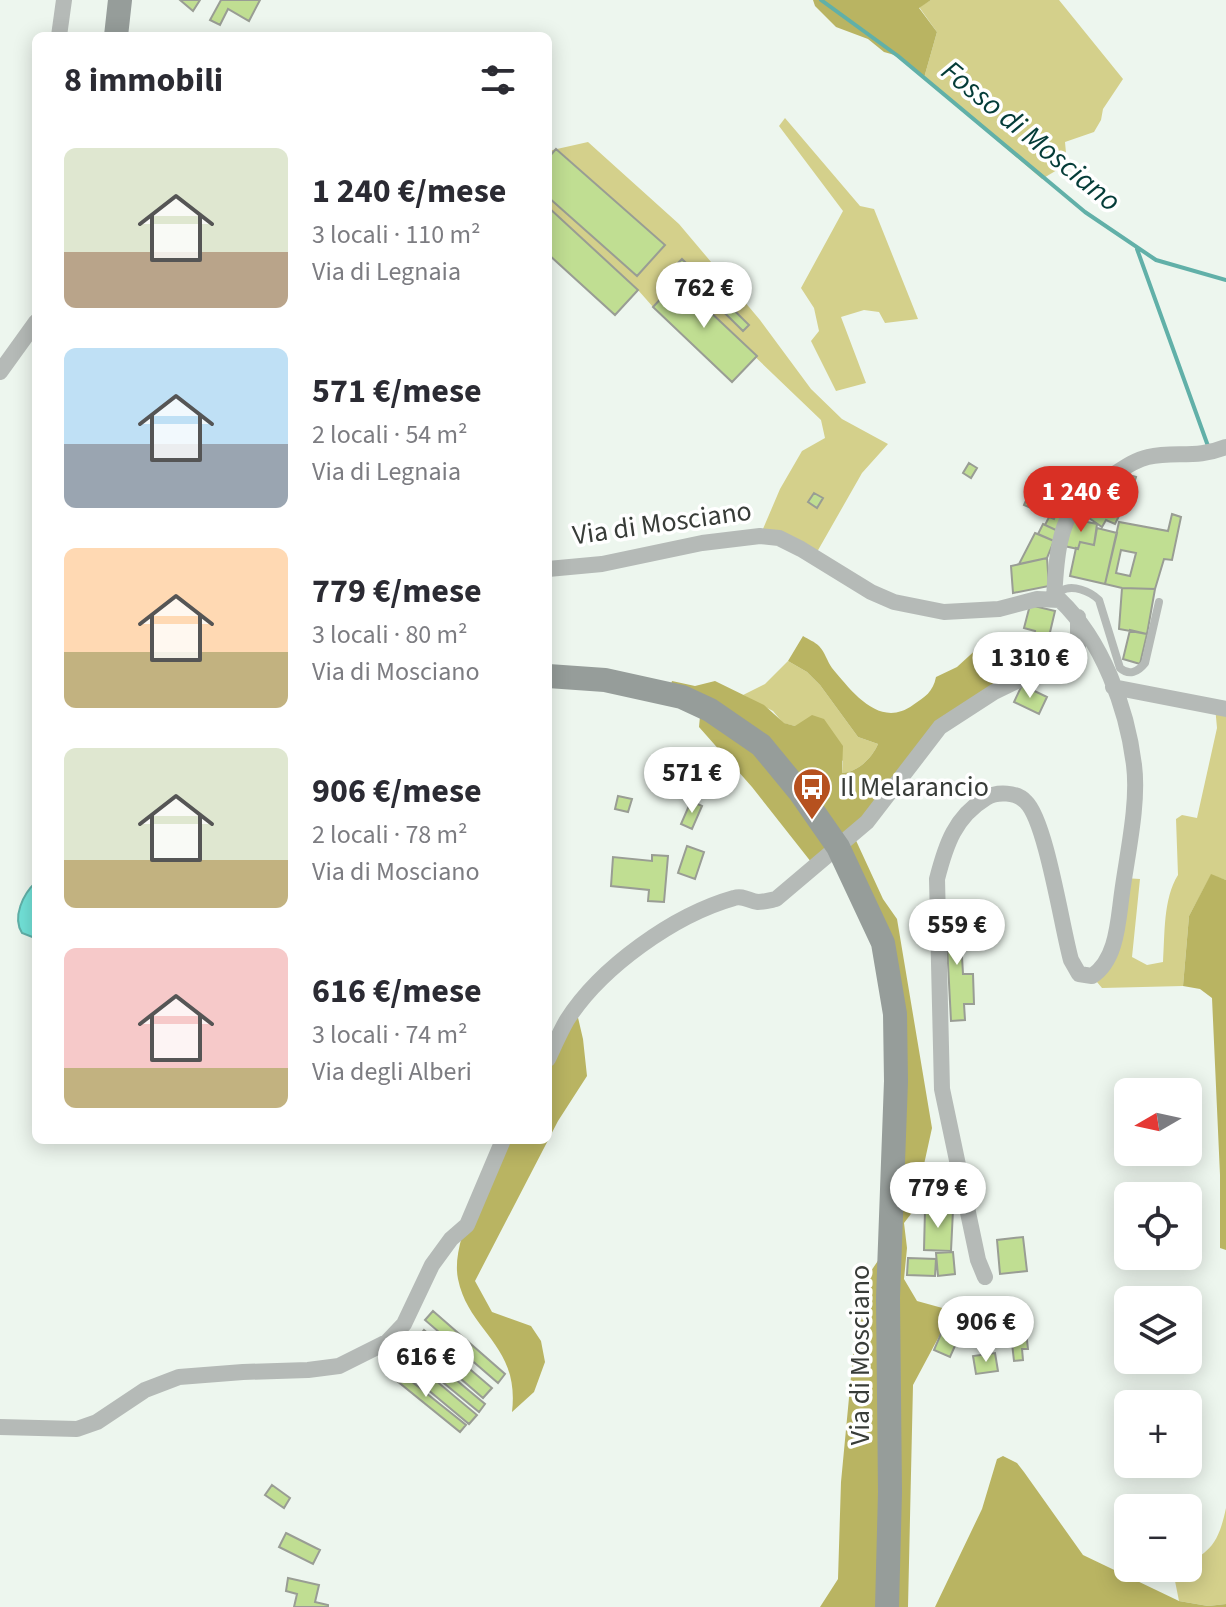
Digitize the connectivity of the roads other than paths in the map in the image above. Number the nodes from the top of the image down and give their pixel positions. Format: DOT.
graph roads {
  1 [pos="64,0"];
  2 [pos="120,0"];
  3 [pos="60,32"];
  4 [pos="116,32"];
  5 [pos="32,328"];
  6 [pos="0,372"];
  7 [pos="1226,447"];
  8 [pos="552,569"];
  9 [pos="1057,599"];
  10 [pos="1159,602"];
  11 [pos="1078,617"];
  12 [pos="552,676"];
  13 [pos="1113,687"];
  14 [pos="1226,709"];
  15 [pos="838,847"];
  16 [pos="552,1051"];
  17 [pos="501,1144"];
  18 [pos="985,1277"];
  19 [pos="0,1427"];
  20 [pos="887,1607"];
  1 -- 3 [label="street"];
  2 -- 4 [label="main road"];
  5 -- 6 [label="street"];
  7 -- 9 [label="street"];
  8 -- 9 [label="street, Via di Mosciano"];
  9 -- 10 [label="lane"];
  9 -- 11 [label="street"];
  11 -- 13 [label="street"];
  11 -- 15 [label="street"];
  12 -- 15 [label="main road, Via di Mosciano"];
  13 -- 14 [label="street"];
  13 -- 18 [label="street"];
  15 -- 16 [label="street"];
  15 -- 20 [label="main road, Via di Mosciano"];
  17 -- 19 [label="street"];
}
